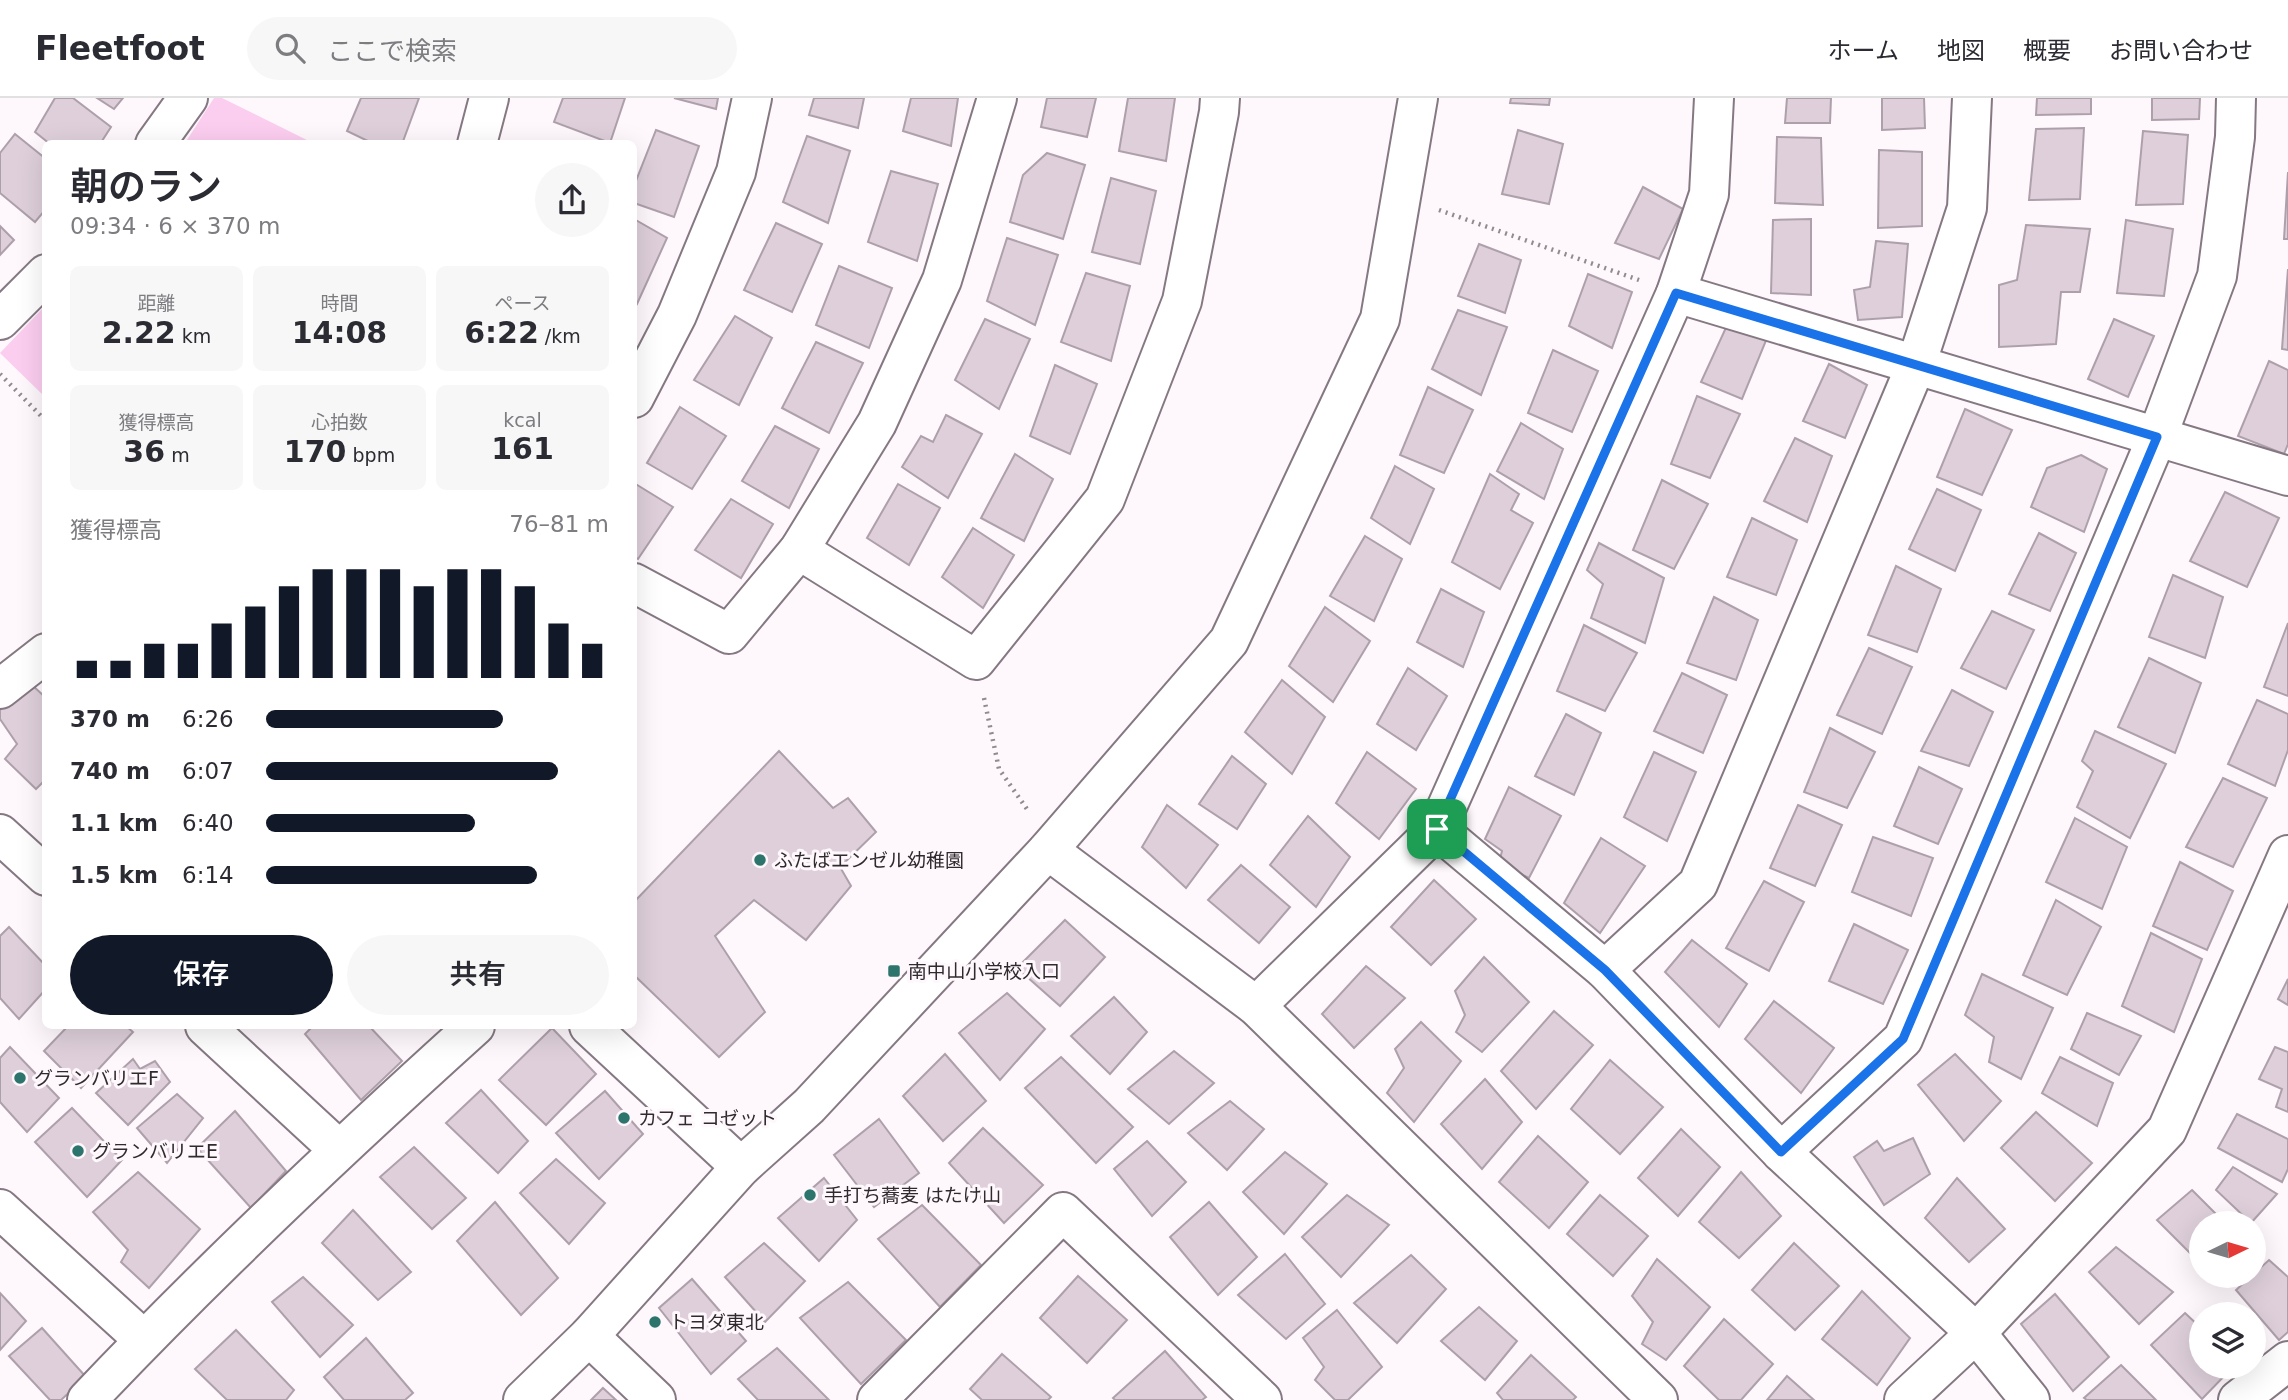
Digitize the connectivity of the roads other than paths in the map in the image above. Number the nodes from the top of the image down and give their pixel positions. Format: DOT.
graph roads {
  1 [pos="188,98"];
  2 [pos="489,98"];
  3 [pos="752,98"];
  4 [pos="997,98"];
  5 [pos="1220,98"];
  6 [pos="1418,98"];
  7 [pos="1714,98"];
  8 [pos="1972,98"];
  9 [pos="2236,98"];
  10 [pos="158,140"];
  11 [pos="478,140"];
  12 [pos="42,278"];
  13 [pos="1676,293"];
  14 [pos="0,320"];
  15 [pos="1916,365"];
  16 [pos="637,392"];
  17 [pos="2157,437"];
  18 [pos="2288,476"];
  19 [pos="799,550"];
  20 [pos="637,585"];
  21 [pos="42,656"];
  22 [pos="0,689"];
  23 [pos="1437,829"];
  24 [pos="0,834"];
  25 [pos="1048,850"];
  26 [pos="2288,855"];
  27 [pos="42,872"];
  28 [pos="1605,970"];
  29 [pos="1256,1006"];
  30 [pos="208,1029"];
  31 [pos="472,1029"];
  32 [pos="592,1029"];
  33 [pos="338,1150"];
  34 [pos="1781,1152"];
  35 [pos="741,1167"];
  36 [pos="0,1209"];
  37 [pos="1976,1332"];
  38 [pos="589,1336"];
  39 [pos="144,1340"];
  40 [pos="2288,1361"];
  41 [pos="1248,1395"];
  42 [pos="1645,1396"];
  43 [pos="87,1400"];
  44 [pos="523,1400"];
  45 [pos="656,1400"];
  46 [pos="877,1400"];
  47 [pos="1904,1400"];
  48 [pos="2030,1400"];
  49 [pos="2238,1400"];
  1 -- 10 [label="street"];
  2 -- 11 [label="street"];
  3 -- 16 [label="street"];
  4 -- 19 [label="street"];
  5 -- 19 [label="street"];
  6 -- 25 [label="street"];
  7 -- 13 [label="street"];
  8 -- 15 [label="street"];
  9 -- 17 [label="street"];
  12 -- 14 [label="street"];
  13 -- 15 [label="street"];
  13 -- 23 [label="street"];
  15 -- 17 [label="street"];
  15 -- 28 [label="street"];
  17 -- 18 [label="street"];
  17 -- 34 [label="street"];
  19 -- 20 [label="street"];
  21 -- 22 [label="street"];
  23 -- 28 [label="street"];
  23 -- 29 [label="street"];
  24 -- 27 [label="street"];
  25 -- 29 [label="street"];
  25 -- 35 [label="street"];
  26 -- 37 [label="street"];
  28 -- 34 [label="street"];
  29 -- 42 [label="street"];
  30 -- 33 [label="street"];
  31 -- 33 [label="street"];
  32 -- 35 [label="street"];
  33 -- 39 [label="street"];
  34 -- 37 [label="street"];
  35 -- 38 [label="street"];
  36 -- 39 [label="street"];
  37 -- 47 [label="street"];
  37 -- 48 [label="street"];
  38 -- 44 [label="street"];
  38 -- 45 [label="street"];
  39 -- 43 [label="street"];
  40 -- 49 [label="street"];
  41 -- 46 [label="street"];
}
